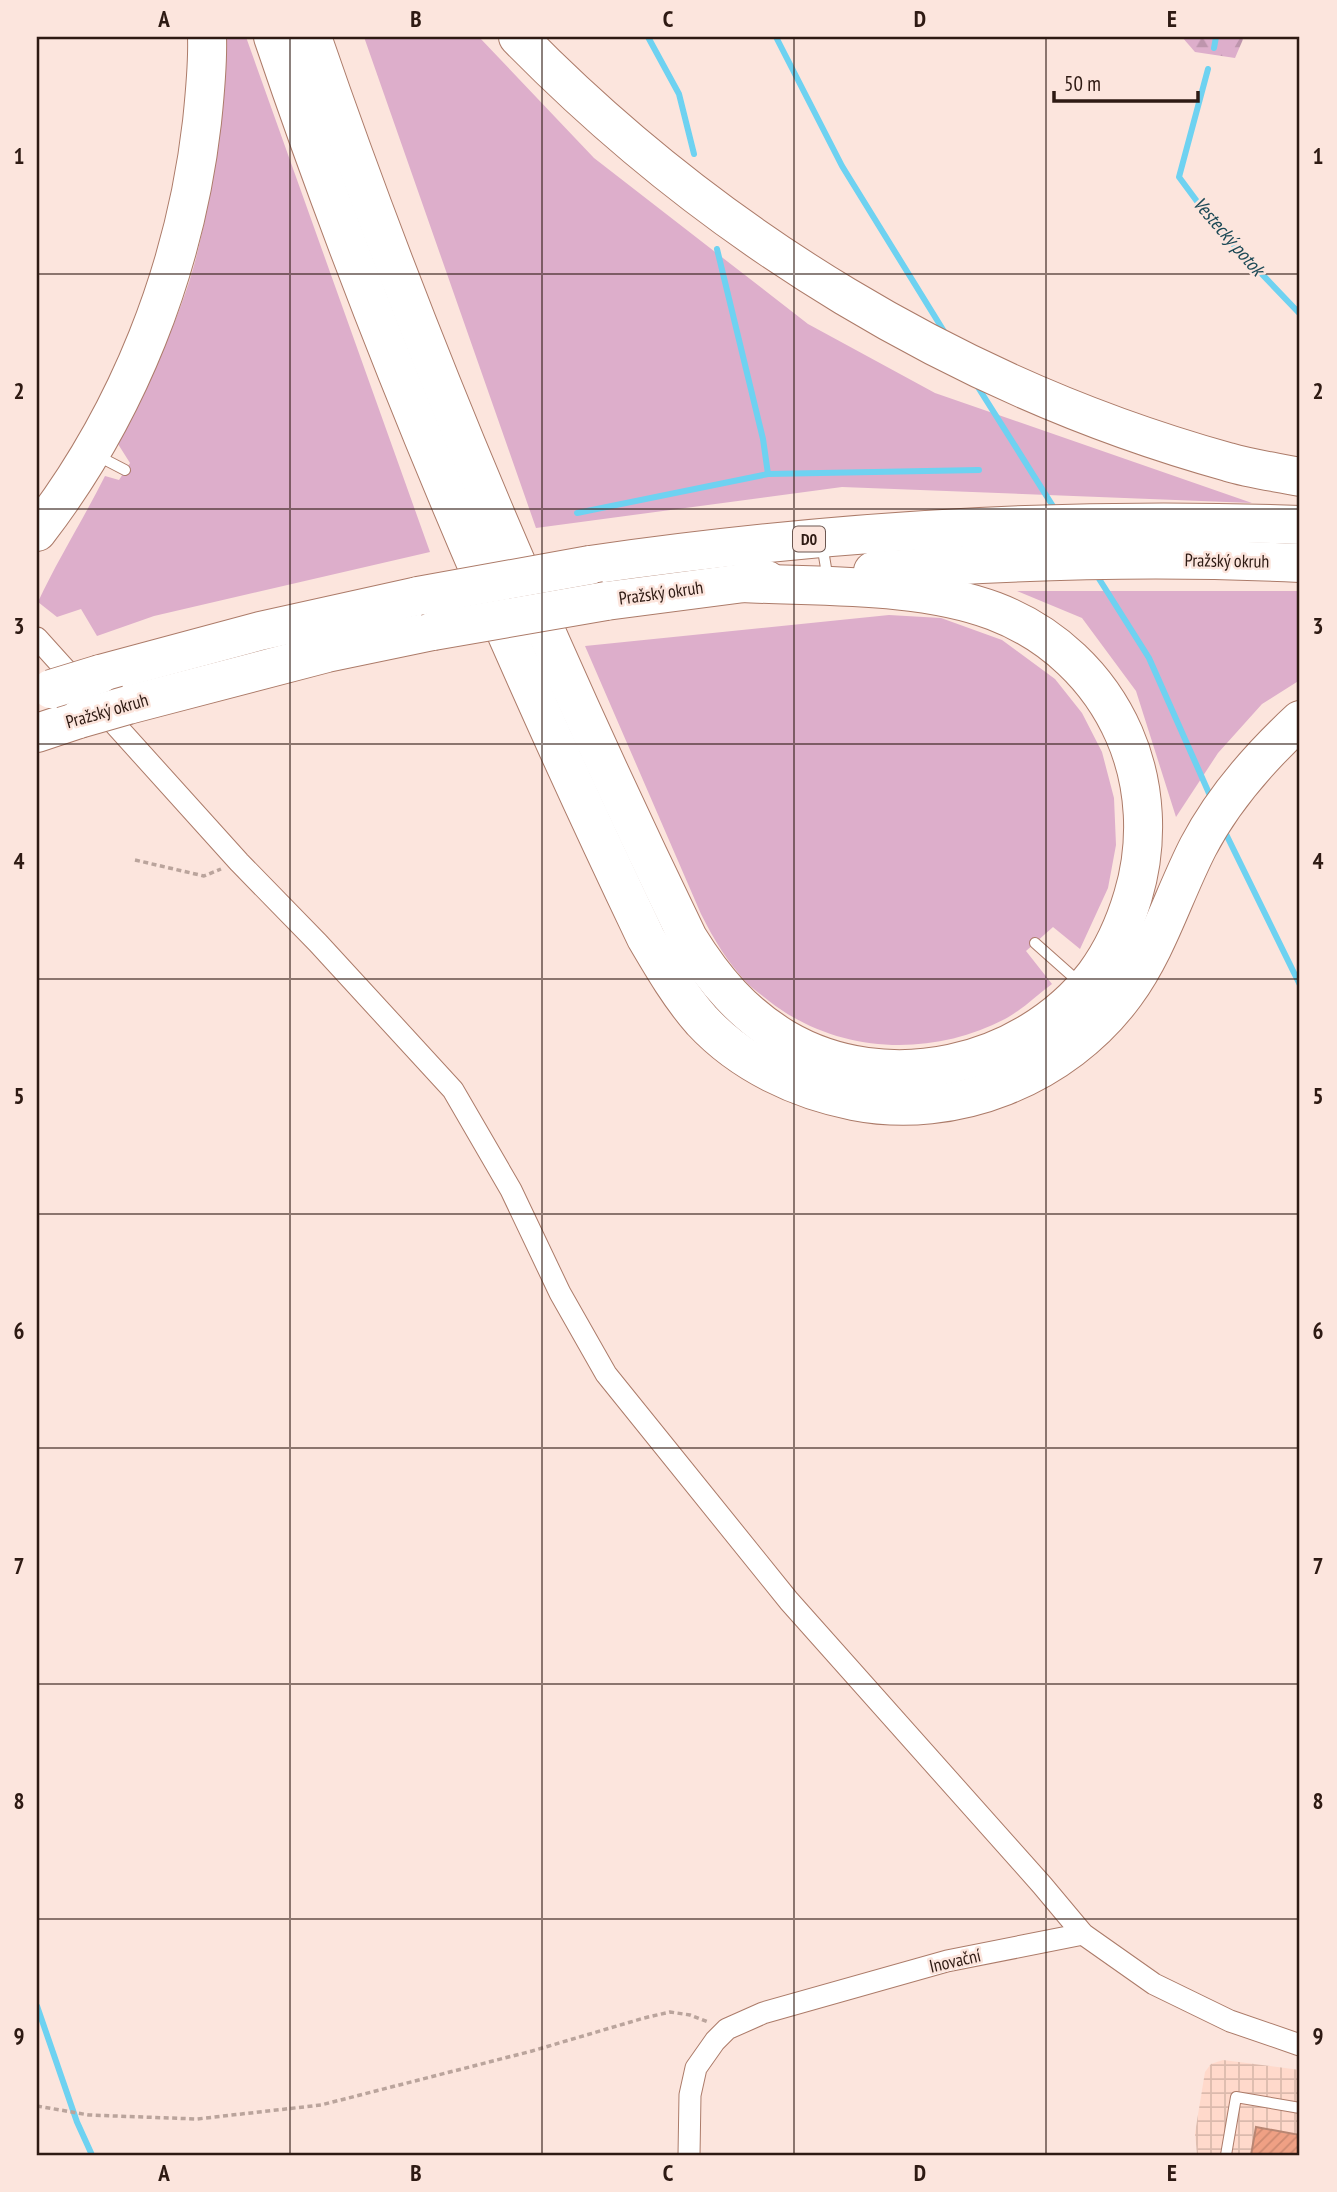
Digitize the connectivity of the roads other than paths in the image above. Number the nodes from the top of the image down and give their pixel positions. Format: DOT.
graph roads {
  1 [pos="207,37"];
  2 [pos="273,37"];
  3 [pos="312,37"];
  4 [pos="518,37"];
  5 [pos="92,453"];
  6 [pos="125,470"];
  7 [pos="1300,477"];
  8 [pos="1300,525"];
  9 [pos="37,531"];
  10 [pos="824,556"];
  11 [pos="1300,562"];
  12 [pos="742,583"];
  13 [pos="37,638"];
  14 [pos="44,691"];
  15 [pos="1300,720"];
  16 [pos="37,733"];
  17 [pos="1035,943"];
  18 [pos="1084,987"];
  19 [pos="1083,1934"];
  20 [pos="1300,2045"];
  21 [pos="1300,2108"];
  22 [pos="689,2155"];
  23 [pos="1226,2155"];
  1 -- 5 [label="highway"];
  2 -- 15 [label="highway"];
  3 -- 18 [label="highway"];
  4 -- 7 [label="highway"];
  5 -- 6 [label="lane"];
  5 -- 9 [label="highway"];
  8 -- 10 [label="highway, Pražský okruh / D0"];
  10 -- 11 [label="highway, Pražský okruh / D0"];
  10 -- 12 [label="highway, Pražský okruh / D0"];
  10 -- 14 [label="highway, Pražský okruh / D0, bridge"];
  12 -- 16 [label="highway, Pražský okruh / D0, bridge"];
  12 -- 18 [label="highway"];
  13 -- 19 [label="street"];
  17 -- 18 [label="lane"];
  19 -- 20 [label="street"];
  19 -- 22 [label="street, Inovační"];
  21 -- 23 [label="lane"];
}
